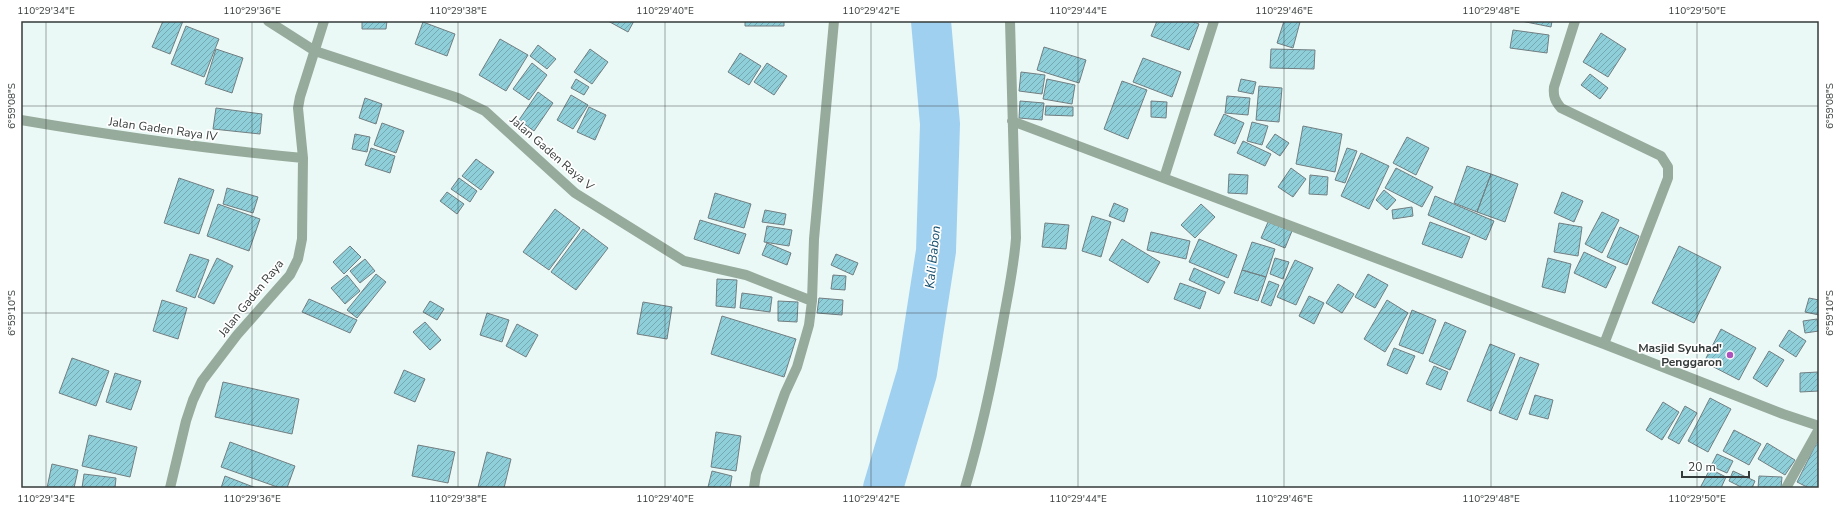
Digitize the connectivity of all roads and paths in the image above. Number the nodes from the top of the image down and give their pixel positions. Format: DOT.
graph roads {
  1 [pos="268,21"];
  2 [pos="324,21"];
  3 [pos="834,21"];
  4 [pos="1010,21"];
  5 [pos="1214,21"];
  6 [pos="1575,21"];
  7 [pos="315,51"];
  8 [pos="21,120"];
  9 [pos="1012,121"];
  10 [pos="303,158"];
  11 [pos="1164,178"];
  12 [pos="812,301"];
  13 [pos="1604,344"];
  14 [pos="1819,428"];
  15 [pos="170,488"];
  16 [pos="754,488"];
  17 [pos="965,488"];
  18 [pos="1786,488"];
  1 -- 7 [label="street, Jalan Gaden Raya V"];
  2 -- 7 [label="street, Jalan Gaden Raya"];
  3 -- 12 [label="street"];
  4 -- 9 [label="street"];
  5 -- 11 [label="street"];
  6 -- 13 [label="street"];
  7 -- 10 [label="street, Jalan Gaden Raya"];
  7 -- 12 [label="street, Jalan Gaden Raya V"];
  8 -- 10 [label="street, Jalan Gaden Raya IV"];
  9 -- 11 [label="street"];
  9 -- 17 [label="street"];
  10 -- 15 [label="street, Jalan Gaden Raya"];
  11 -- 13 [label="street"];
  12 -- 16 [label="street"];
  13 -- 14 [label="street"];
  14 -- 18 [label="street"];
}
